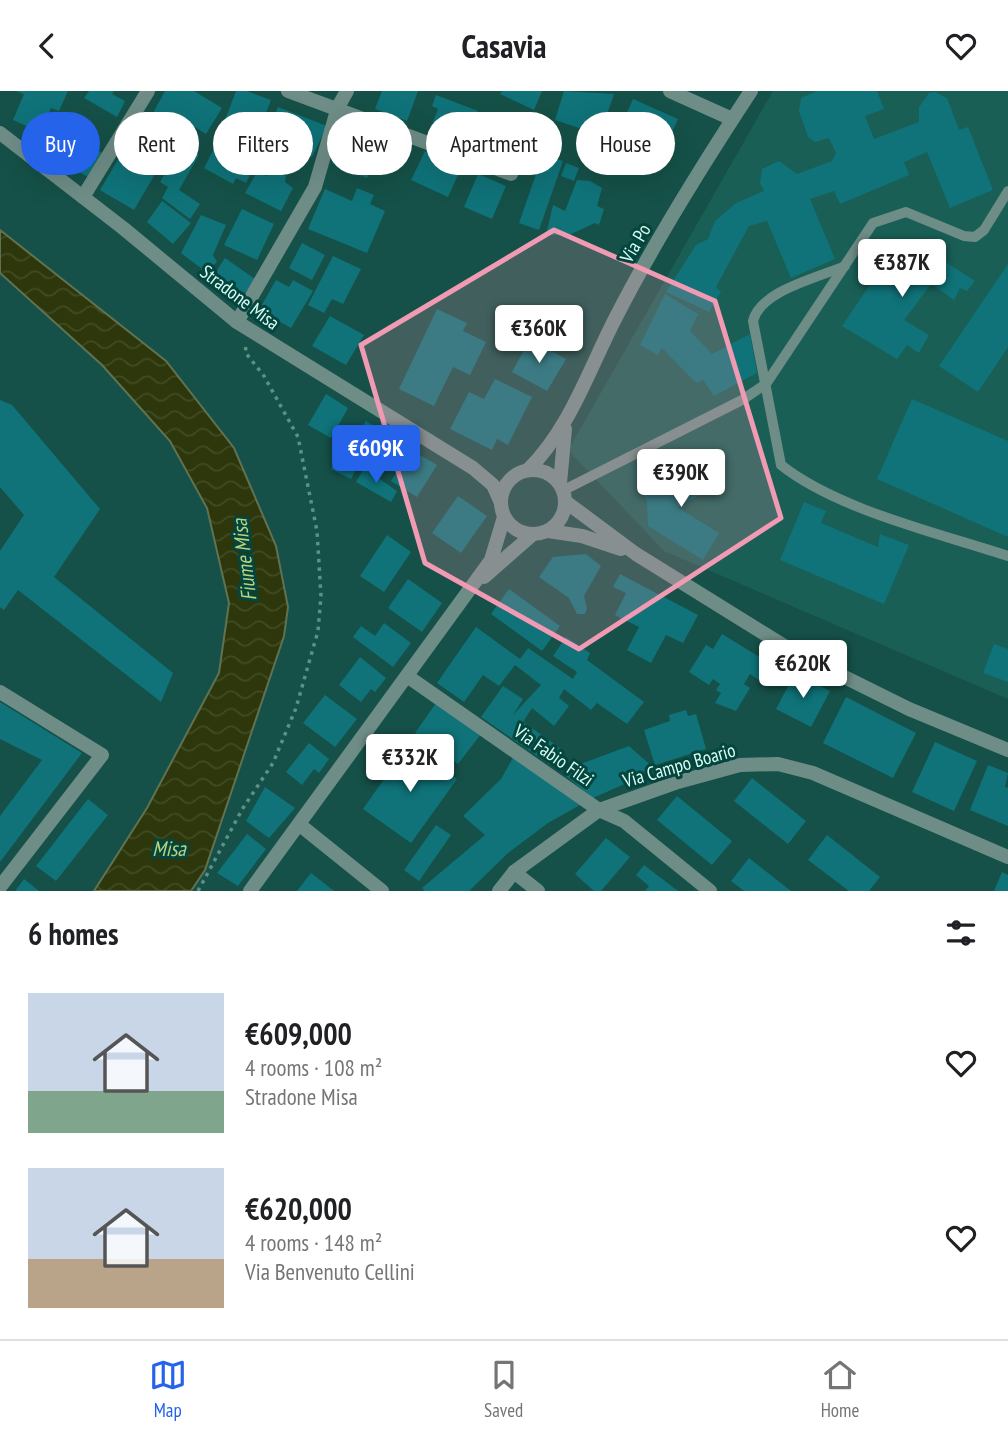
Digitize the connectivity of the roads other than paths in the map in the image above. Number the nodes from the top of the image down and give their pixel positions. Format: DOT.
graph roads {
  1 [pos="148,91"];
  2 [pos="288,91"];
  3 [pos="347,91"];
  4 [pos="670,91"];
  5 [pos="751,91"];
  6 [pos="338,107"];
  7 [pos="732,119"];
  8 [pos="0,133"];
  9 [pos="426,141"];
  10 [pos="1008,191"];
  11 [pos="83,197"];
  12 [pos="845,266"];
  13 [pos="237,322"];
  14 [pos="766,384"];
  15 [pos="566,422"];
  16 [pos="473,468"];
  17 [pos="523,472"];
  18 [pos="563,492"];
  19 [pos="503,510"];
  20 [pos="541,532"];
  21 [pos="636,554"];
  22 [pos="1008,557"];
  23 [pos="470,589"];
  24 [pos="407,676"];
  25 [pos="0,692"];
  26 [pos="1008,750"];
  27 [pos="599,810"];
  28 [pos="300,825"];
  29 [pos="1008,857"];
  30 [pos="514,873"];
  31 [pos="0,887"];
  32 [pos="250,891"];
  33 [pos="382,891"];
  34 [pos="499,891"];
  35 [pos="538,891"];
  36 [pos="710,891"];
  1 -- 11 [label="street"];
  2 -- 6 [label="street"];
  3 -- 6 [label="street"];
  4 -- 7 [label="street"];
  5 -- 7 [label="street, Via Po"];
  6 -- 9 [label="street"];
  6 -- 13 [label="street"];
  7 -- 15 [label="street, Via Po"];
  8 -- 11 [label="street, Stradone Misa"];
  10 -- 12 [label="lane"];
  11 -- 13 [label="street, Stradone Misa"];
  12 -- 14 [label="lane"];
  12 -- 14 [label="lane"];
  13 -- 16 [label="street, Stradone Misa"];
  14 -- 18 [label="lane"];
  14 -- 22 [label="lane"];
  15 -- 17 [label="street, Via Po"];
  15 -- 18 [label="street, Via Po"];
  16 -- 17 [label="street, Stradone Misa"];
  16 -- 19 [label="street, Stradone Misa"];
  17 -- 18 [label="street"];
  17 -- 19 [label="street"];
  18 -- 20 [label="street"];
  18 -- 21 [label="street"];
  19 -- 20 [label="street"];
  19 -- 23 [label="street"];
  20 -- 21 [label="street"];
  20 -- 23 [label="street"];
  21 -- 26 [label="street"];
  23 -- 24 [label="street"];
  24 -- 27 [label="street, Via Fabio Filzi"];
  24 -- 28 [label="street"];
  25 -- 31 [label="street"];
  27 -- 29 [label="street, Via Campo Boario"];
  27 -- 30 [label="street, Via Campo Boario"];
  27 -- 36 [label="street, Via Fabio Filzi"];
  28 -- 32 [label="street"];
  28 -- 33 [label="street"];
  30 -- 34 [label="street, Via Campo Boario"];
  30 -- 35 [label="street"];
}
